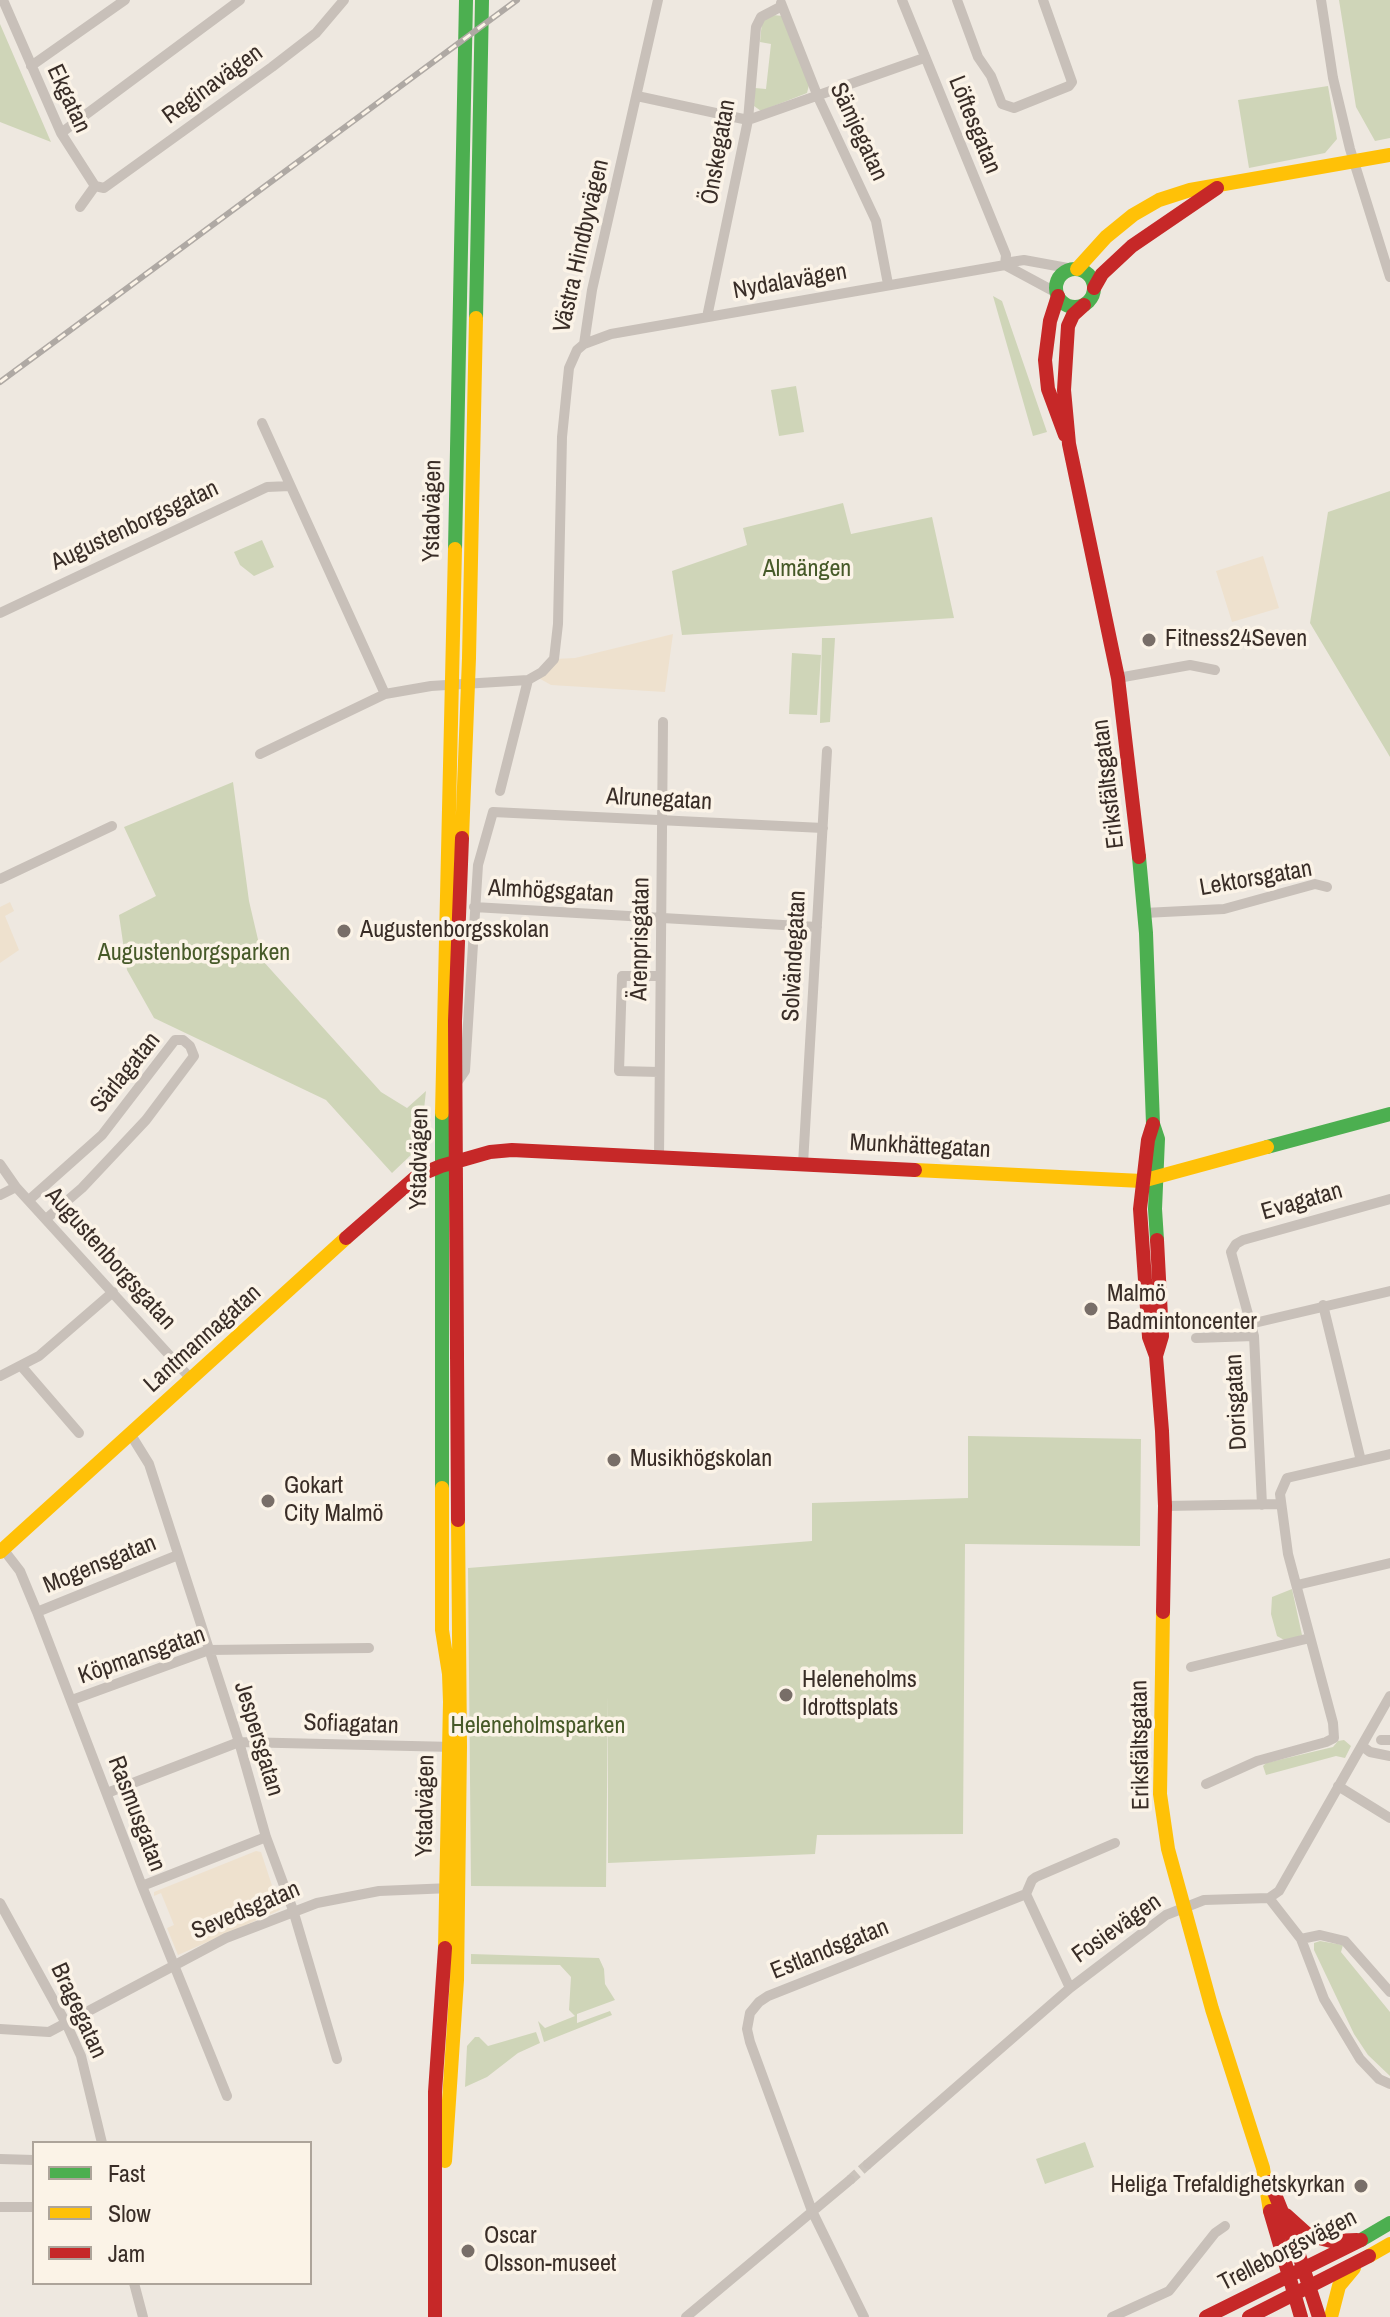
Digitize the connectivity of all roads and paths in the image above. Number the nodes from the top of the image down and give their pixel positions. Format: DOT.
graph roads {
  1 [pos="3,0"];
  2 [pos="125,0"];
  3 [pos="240,0"];
  4 [pos="344,0"];
  5 [pos="466,0"];
  6 [pos="482,0"];
  7 [pos="658,0"];
  8 [pos="902,0"];
  9 [pos="957,0"];
  10 [pos="1043,0"];
  11 [pos="1321,0"];
  12 [pos="781,3"];
  13 [pos="924,58"];
  14 [pos="31,66"];
  15 [pos="637,96"];
  16 [pos="818,97"];
  17 [pos="748,120"];
  18 [pos="61,133"];
  19 [pos="1390,155"];
  20 [pos="1354,162"];
  21 [pos="95,186"];
  22 [pos="1220,186"];
  23 [pos="80,207"];
  24 [pos="1005,265"];
  25 [pos="1075,269"];
  26 [pos="1390,277"];
  27 [pos="888,284"];
  28 [pos="1094,288"];
  29 [pos="1058,294"];
  30 [pos="1084,305"];
  31 [pos="707,317"];
  32 [pos="584,344"];
  33 [pos="262,423"];
  34 [pos="1069,444"];
  35 [pos="290,486"];
  36 [pos="0,613"];
  37 [pos="1215,670"];
  38 [pos="1118,678"];
  39 [pos="528,680"];
  40 [pos="468,684"];
  41 [pos="452,685"];
  42 [pos="385,694"];
  43 [pos="663,722"];
  44 [pos="827,751"];
  45 [pos="260,754"];
  46 [pos="500,791"];
  47 [pos="493,812"];
  48 [pos="662,820"];
  49 [pos="112,826"];
  50 [pos="823,828"];
  51 [pos="0,879"];
  52 [pos="1327,887"];
  53 [pos="474,907"];
  54 [pos="1144,913"];
  55 [pos="661,918"];
  56 [pos="817,927"];
  57 [pos="660,976"];
  58 [pos="659,1072"];
  59 [pos="456,1084"];
  60 [pos="1390,1114"];
  61 [pos="659,1157"];
  62 [pos="0,1164"];
  63 [pos="448,1164"];
  64 [pos="803,1164"];
  65 [pos="1150,1180"];
  66 [pos="16,1187"];
  67 [pos="0,1195"];
  68 [pos="1390,1199"];
  69 [pos="29,1200"];
  70 [pos="46,1219"];
  71 [pos="1231,1252"];
  72 [pos="1390,1291"];
  73 [pos="113,1292"];
  74 [pos="1323,1305"];
  75 [pos="1250,1324"];
  76 [pos="1254,1336"];
  77 [pos="1196,1338"];
  78 [pos="22,1367"];
  79 [pos="0,1376"];
  80 [pos="192,1380"];
  81 [pos="79,1433"];
  82 [pos="131,1435"];
  83 [pos="1390,1454"];
  84 [pos="1361,1461"];
  85 [pos="1287,1478"];
  86 [pos="1261,1483"];
  87 [pos="1280,1504"];
  88 [pos="1262,1505"];
  89 [pos="1165,1506"];
  90 [pos="2,1551"];
  91 [pos="178,1555"];
  92 [pos="1390,1563"];
  93 [pos="1297,1585"];
  94 [pos="37,1612"];
  95 [pos="1310,1638"];
  96 [pos="369,1648"];
  97 [pos="209,1650"];
  98 [pos="1191,1667"];
  99 [pos="1390,1696"];
  100 [pos="72,1700"];
  101 [pos="239,1742"];
  102 [pos="1362,1746"];
  103 [pos="455,1747"];
  104 [pos="1390,1756"];
  105 [pos="1206,1784"];
  106 [pos="1338,1786"];
  107 [pos="107,1793"];
  108 [pos="1390,1818"];
  109 [pos="266,1837"];
  110 [pos="1115,1843"];
  111 [pos="142,1886"];
  112 [pos="452,1888"];
  113 [pos="1026,1894"];
  114 [pos="1269,1898"];
  115 [pos="0,1903"];
  116 [pos="1184,1907"];
  117 [pos="293,1910"];
  118 [pos="1301,1939"];
  119 [pos="174,1966"];
  120 [pos="1070,1988"];
  121 [pos="1390,1992"];
  122 [pos="67,2025"];
  123 [pos="0,2029"];
  124 [pos="337,2059"];
  125 [pos="1390,2084"];
  126 [pos="227,2096"];
  127 [pos="102,2141"];
  128 [pos="0,2159"];
  129 [pos="32,2160"];
  130 [pos="868,2164"];
  131 [pos="1263,2168"];
  132 [pos="850,2180"];
  133 [pos="0,2207"];
  134 [pos="32,2207"];
  135 [pos="812,2211"];
  136 [pos="1283,2212"];
  137 [pos="1390,2223"];
  138 [pos="1225,2226"];
  139 [pos="1361,2240"];
  140 [pos="1390,2244"];
  141 [pos="1365,2258"];
  142 [pos="1303,2269"];
  143 [pos="1289,2276"];
  144 [pos="135,2285"];
  145 [pos="1309,2288"];
  146 [pos="1294,2295"];
  147 [pos="143,2317"];
  148 [pos="435,2317"];
  149 [pos="445,2317"];
  150 [pos="686,2317"];
  151 [pos="864,2317"];
  152 [pos="1112,2317"];
  153 [pos="1206,2317"];
  154 [pos="1249,2317"];
  155 [pos="1301,2317"];
  156 [pos="1319,2317"];
  157 [pos="1331,2317"];
  1 -- 14 [label="street, Ekgatan"];
  2 -- 14 [label="street"];
  3 -- 18 [label="street"];
  4 -- 21 [label="street, Reginavägen"];
  5 -- 41 [label="main road, Ystadvägen"];
  6 -- 40 [label="main road, Ystadvägen"];
  7 -- 15 [label="street, Västra Hindbyvägen"];
  8 -- 13 [label="street, Löftesgatan"];
  9 -- 10 [label="street"];
  11 -- 20 [label="street"];
  12 -- 16 [label="street, Sämjegatan"];
  12 -- 17 [label="street, Önskegatan"];
  13 -- 16 [label="street"];
  13 -- 24 [label="street, Löftesgatan"];
  14 -- 18 [label="street, Ekgatan"];
  15 -- 17 [label="street"];
  15 -- 32 [label="street, Västra Hindbyvägen"];
  16 -- 17 [label="street"];
  16 -- 27 [label="street, Sämjegatan"];
  17 -- 31 [label="street, Önskegatan"];
  18 -- 21 [label="street, Ekgatan"];
  19 -- 20 [label="main road"];
  20 -- 22 [label="main road"];
  20 -- 26 [label="street"];
  21 -- 23 [label="street"];
  22 -- 25 [label="main road"];
  22 -- 28 [label="main road"];
  24 -- 25 [label="street, Nydalavägen"];
  24 -- 27 [label="street, Nydalavägen"];
  24 -- 29 [label="street"];
  25 -- 28 [label="main road"];
  25 -- 29 [label="main road"];
  27 -- 31 [label="street, Nydalavägen"];
  28 -- 30 [label="main road"];
  29 -- 30 [label="main road"];
  29 -- 34 [label="main road, Eriksfältsgatan"];
  30 -- 34 [label="main road, Eriksfältsgatan"];
  31 -- 32 [label="street, Nydalavägen"];
  32 -- 39 [label="street, Västra Hindbyvägen"];
  33 -- 35 [label="street"];
  34 -- 38 [label="main road, Eriksfältsgatan"];
  35 -- 36 [label="street, Augustenborgsgatan"];
  35 -- 42 [label="street"];
  37 -- 38 [label="street"];
  38 -- 54 [label="main road, Eriksfältsgatan"];
  39 -- 40 [label="street"];
  39 -- 46 [label="street"];
  40 -- 41 [label="street"];
  40 -- 59 [label="main road, Ystadvägen"];
  41 -- 42 [label="street"];
  41 -- 63 [label="main road, Ystadvägen"];
  42 -- 45 [label="street"];
  43 -- 48 [label="street, Ärenprisgatan"];
  44 -- 50 [label="street, Solvändegatan"];
  47 -- 48 [label="street, Alrunegatan"];
  47 -- 53 [label="street, Ystadvägen"];
  48 -- 50 [label="street, Alrunegatan"];
  48 -- 55 [label="street, Ärenprisgatan"];
  49 -- 51 [label="street"];
  50 -- 56 [label="street, Solvändegatan"];
  52 -- 54 [label="street, Lektorsgatan"];
  53 -- 55 [label="street, Almhögsgatan"];
  53 -- 59 [label="street, Ystadvägen"];
  54 -- 65 [label="main road, Eriksfältsgatan"];
  55 -- 56 [label="street, Almhögsgatan"];
  55 -- 57 [label="street, Ärenprisgatan"];
  56 -- 64 [label="street, Solvändegatan"];
  57 -- 58 [label="street, Ärenprisgatan"];
  57 -- 58 [label="street"];
  58 -- 61 [label="street, Ärenprisgatan"];
  59 -- 63 [label="main road, Ystadvägen"];
  60 -- 65 [label="main road, Munkhättegatan"];
  61 -- 63 [label="main road, Munkhättegatan"];
  61 -- 64 [label="main road, Munkhättegatan"];
  62 -- 66 [label="street, Augustenborgsgatan"];
  63 -- 80 [label="main road, Lantmannagatan"];
  63 -- 103 [label="main road, Ystadvägen"];
  64 -- 65 [label="main road, Munkhättegatan"];
  65 -- 89 [label="main road, Eriksfältsgatan"];
  66 -- 67 [label="street"];
  66 -- 69 [label="street, Augustenborgsgatan"];
  68 -- 71 [label="street, Evagatan"];
  69 -- 70 [label="street, Augustenborgsgatan"];
  69 -- 70 [label="street, Särlagatan"];
  70 -- 73 [label="street, Augustenborgsgatan"];
  71 -- 75 [label="street, Dorisgatan"];
  72 -- 74 [label="street"];
  73 -- 78 [label="street"];
  73 -- 80 [label="street, Augustenborgsgatan"];
  74 -- 75 [label="street"];
  74 -- 84 [label="street"];
  75 -- 76 [label="street, Dorisgatan"];
  76 -- 77 [label="street"];
  76 -- 86 [label="street, Dorisgatan"];
  78 -- 79 [label="street"];
  78 -- 81 [label="street"];
  80 -- 82 [label="main road, Lantmannagatan"];
  82 -- 90 [label="main road, Lantmannagatan"];
  82 -- 91 [label="street, Jespersgatan"];
  83 -- 84 [label="street"];
  84 -- 85 [label="street"];
  85 -- 86 [label="street"];
  85 -- 87 [label="street"];
  86 -- 88 [label="street, Dorisgatan"];
  87 -- 88 [label="street"];
  87 -- 93 [label="street"];
  88 -- 89 [label="street"];
  89 -- 116 [label="main road, Eriksfältsgatan"];
  90 -- 94 [label="street, Rasmusgatan"];
  91 -- 94 [label="street, Mogensgatan"];
  91 -- 97 [label="street, Jespersgatan"];
  92 -- 93 [label="street"];
  93 -- 95 [label="street"];
  94 -- 100 [label="street, Rasmusgatan"];
  95 -- 98 [label="street"];
  95 -- 105 [label="street"];
  96 -- 97 [label="street, Köpmansgatan"];
  97 -- 100 [label="street, Köpmansgatan"];
  97 -- 101 [label="street, Jespersgatan"];
  99 -- 102 [label="street"];
  100 -- 107 [label="street, Rasmusgatan"];
  101 -- 103 [label="street, Sofiagatan"];
  101 -- 107 [label="street, Sofiagatan"];
  101 -- 109 [label="street, Jespersgatan"];
  102 -- 104 [label="street"];
  102 -- 106 [label="street"];
  103 -- 112 [label="main road, Ystadvägen"];
  106 -- 108 [label="street"];
  106 -- 114 [label="street"];
  107 -- 111 [label="street, Rasmusgatan"];
  109 -- 111 [label="street"];
  109 -- 117 [label="street, Jespersgatan"];
  110 -- 113 [label="street, Estlandsgatan"];
  111 -- 119 [label="street, Rasmusgatan"];
  112 -- 117 [label="street, Sevedsgatan"];
  112 -- 148 [label="main road, Ystadvägen"];
  112 -- 149 [label="main road, Ystadvägen"];
  113 -- 120 [label="street"];
  113 -- 135 [label="street, Estlandsgatan"];
  114 -- 116 [label="street, Fosievägen"];
  114 -- 118 [label="street"];
  115 -- 122 [label="street, Bragegatan"];
  116 -- 120 [label="street, Fosievägen"];
  116 -- 131 [label="main road, Eriksfältsgatan"];
  117 -- 119 [label="street, Sevedsgatan"];
  117 -- 124 [label="street, Jespersgatan"];
  118 -- 121 [label="street"];
  118 -- 125 [label="street"];
  119 -- 122 [label="street, Sevedsgatan"];
  119 -- 126 [label="street, Rasmusgatan"];
  120 -- 130 [label="street, Fosievägen"];
  122 -- 123 [label="street"];
  122 -- 127 [label="street, Bragegatan"];
  128 -- 129 [label="street"];
  131 -- 136 [label="main road, Eriksfältsgatan"];
  131 -- 143 [label="main road, Eriksfältsgatan"];
  132 -- 135 [label="street"];
  133 -- 134 [label="street"];
  135 -- 150 [label="street"];
  135 -- 151 [label="street"];
  136 -- 139 [label="main road"];
  136 -- 142 [label="main road, Eriksfältsgatan"];
  137 -- 139 [label="main road, Trelleborgsvägen"];
  138 -- 152 [label="street"];
  139 -- 142 [label="main road, Trelleborgsvägen"];
  140 -- 141 [label="main road, Trelleborgsvägen"];
  141 -- 145 [label="main road, Trelleborgsvägen"];
  141 -- 157 [label="main road"];
  142 -- 143 [label="main road, Trelleborgsvägen"];
  142 -- 145 [label="main road, Eriksfältsgatan"];
  143 -- 146 [label="main road, Eriksfältsgatan"];
  143 -- 153 [label="main road, Trelleborgsvägen"];
  144 -- 147 [label="street"];
  145 -- 146 [label="main road, Trelleborgsvägen"];
  145 -- 156 [label="main road, Eriksfältsgatan"];
  146 -- 154 [label="main road, Trelleborgsvägen"];
  146 -- 155 [label="main road, Eriksfältsgatan"];
}
